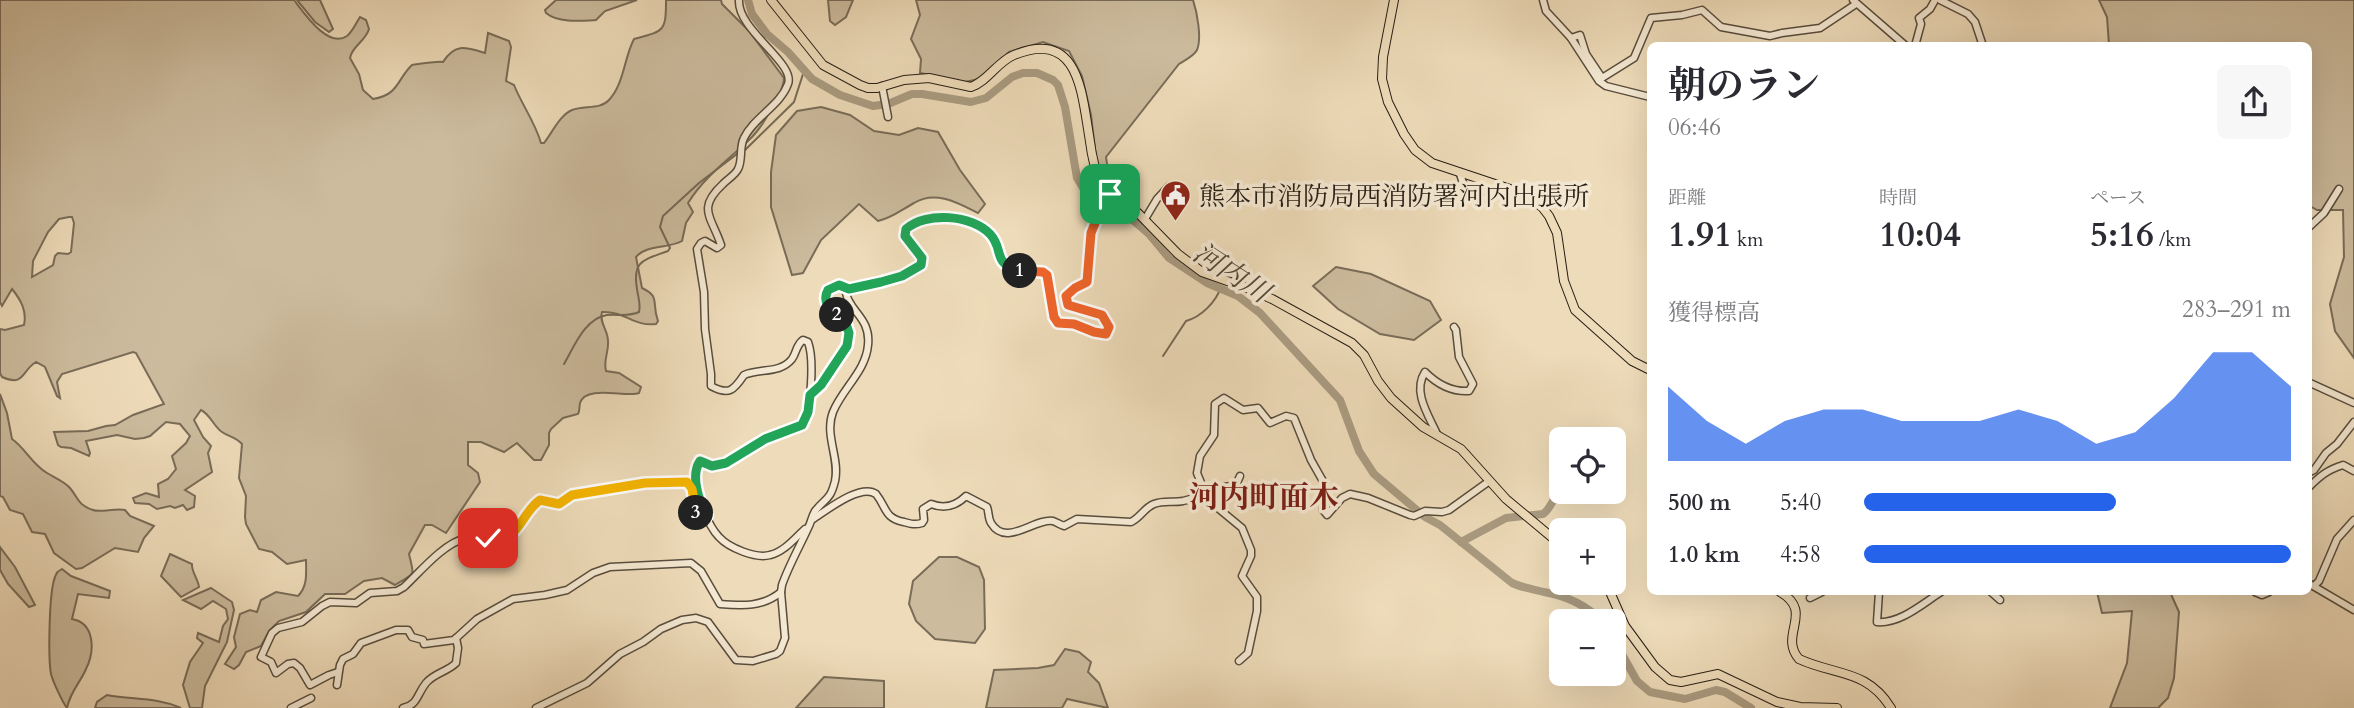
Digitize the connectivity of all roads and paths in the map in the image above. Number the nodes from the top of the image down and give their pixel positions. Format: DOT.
graph roads {
  1 [pos="739,0"];
  2 [pos="771,0"];
  3 [pos="1394,0"];
  4 [pos="1544,0"];
  5 [pos="1934,0"];
  6 [pos="1940,0"];
  7 [pos="1855,2"];
  8 [pos="1571,38"];
  9 [pos="1901,42"];
  10 [pos="1916,42"];
  11 [pos="1982,42"];
  12 [pos="883,86"];
  13 [pos="1647,96"];
  14 [pos="888,117"];
  15 [pos="1460,174"];
  16 [pos="1169,186"];
  17 [pos="1507,188"];
  18 [pos="2339,189"];
  19 [pos="1109,197"];
  20 [pos="1145,219"];
  21 [pos="2312,224"];
  22 [pos="849,289"];
  23 [pos="1454,327"];
  24 [pos="1647,368"];
  25 [pos="2312,385"];
  26 [pos="810,395"];
  27 [pos="2354,403"];
  28 [pos="2354,422"];
  29 [pos="1437,434"];
  30 [pos="2312,471"];
  31 [pos="2354,471"];
  32 [pos="1240,476"];
  33 [pos="1488,482"];
  34 [pos="2312,484"];
  35 [pos="1209,494"];
  36 [pos="707,516"];
  37 [pos="2354,520"];
  38 [pos="810,522"];
  39 [pos="1549,535"];
  40 [pos="2312,584"];
  41 [pos="2312,586"];
  42 [pos="781,593"];
  43 [pos="1611,595"];
  44 [pos="1785,595"];
  45 [pos="1816,595"];
  46 [pos="1879,595"];
  47 [pos="1936,595"];
  48 [pos="1810,598"];
  49 [pos="2354,610"];
  50 [pos="456,638"];
  51 [pos="1239,661"];
  52 [pos="338,672"];
  53 [pos="337,685"];
  54 [pos="311,698"];
  55 [pos="291,708"];
  56 [pos="403,708"];
  57 [pos="536,708"];
  58 [pos="1837,708"];
  59 [pos="1891,708"];
  1 -- 26 [label="street"];
  2 -- 12 [label="main road"];
  3 -- 15 [label="main road"];
  4 -- 8 [label="street"];
  5 -- 10 [label="street"];
  6 -- 11 [label="street"];
  7 -- 8 [label="street"];
  7 -- 9 [label="street"];
  8 -- 13 [label="street"];
  12 -- 14 [label="street"];
  12 -- 19 [label="main road"];
  15 -- 17 [label="main road"];
  15 -- 17 [label="street"];
  16 -- 20 [label="street"];
  17 -- 24 [label="main road"];
  18 -- 21 [label="street"];
  19 -- 20 [label="main road"];
  19 -- 22 [label="street"];
  20 -- 29 [label="main road"];
  22 -- 26 [label="street"];
  22 -- 38 [label="street"];
  23 -- 29 [label="street"];
  25 -- 27 [label="street"];
  26 -- 36 [label="street"];
  28 -- 30 [label="street"];
  29 -- 33 [label="main road"];
  31 -- 34 [label="street"];
  32 -- 35 [label="street"];
  33 -- 35 [label="street"];
  33 -- 39 [label="main road"];
  35 -- 38 [label="street"];
  35 -- 51 [label="street"];
  36 -- 38 [label="street"];
  36 -- 52 [label="street"];
  37 -- 40 [label="street"];
  38 -- 42 [label="street"];
  41 -- 49 [label="street"];
  42 -- 50 [label="street"];
  42 -- 57 [label="street"];
  43 -- 58 [label="main road"];
  44 -- 59 [label="main road"];
  45 -- 48 [label="street"];
  46 -- 47 [label="street"];
  50 -- 52 [label="street"];
  50 -- 56 [label="street"];
  52 -- 53 [label="street"];
  54 -- 55 [label="street"];
}
